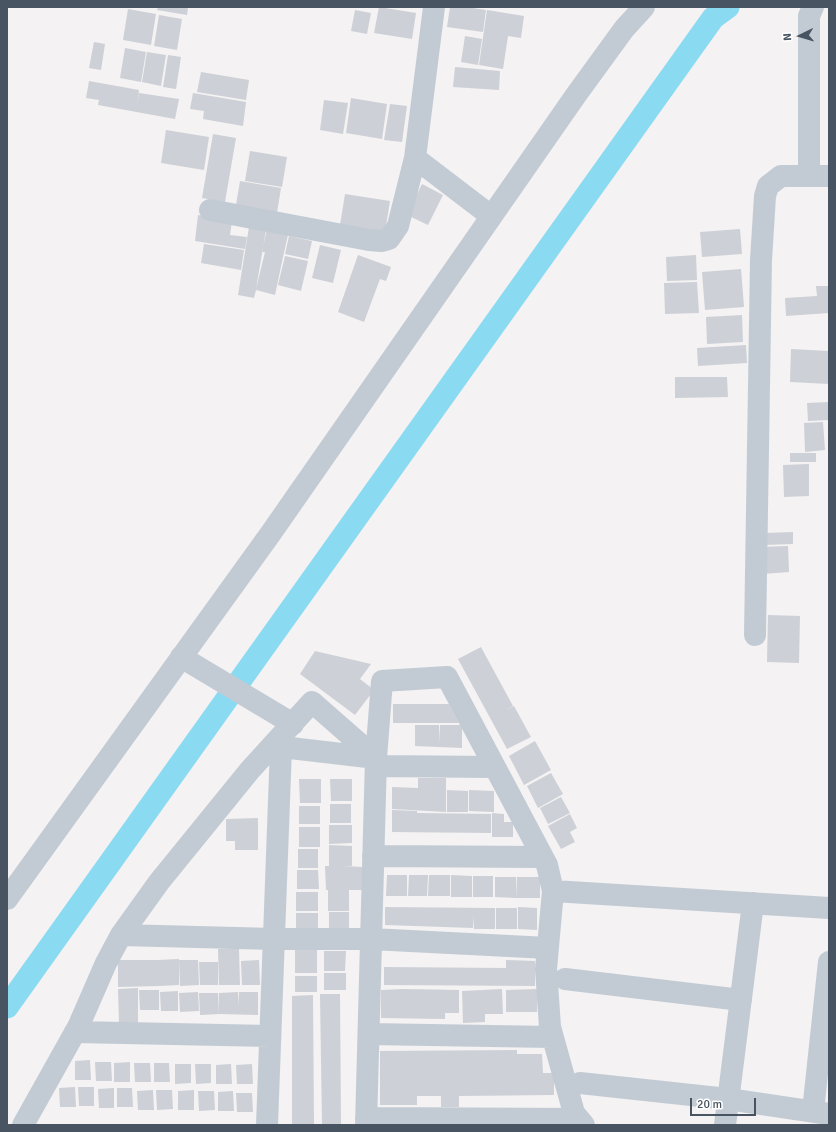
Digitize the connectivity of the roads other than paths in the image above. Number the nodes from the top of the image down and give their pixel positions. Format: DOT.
graph roads {
  1 [pos="434,7"];
  2 [pos="644,7"];
  3 [pos="813,7"];
  4 [pos="415,158"];
  5 [pos="819,176"];
  6 [pos="210,210"];
  7 [pos="491,216"];
  8 [pos="755,635"];
  9 [pos="186,660"];
  10 [pos="286,720"];
  11 [pos="277,746"];
  12 [pos="376,762"];
  13 [pos="494,767"];
  14 [pos="374,856"];
  15 [pos="542,857"];
  16 [pos="553,891"];
  17 [pos="7,899"];
  18 [pos="753,903"];
  19 [pos="829,908"];
  20 [pos="121,934"];
  21 [pos="274,939"];
  22 [pos="371,939"];
  23 [pos="548,948"];
  24 [pos="829,962"];
  25 [pos="565,979"];
  26 [pos="741,1000"];
  27 [pos="75,1032"];
  28 [pos="369,1034"];
  29 [pos="270,1036"];
  30 [pos="552,1037"];
  31 [pos="580,1082"];
  32 [pos="728,1099"];
  33 [pos="821,1113"];
  34 [pos="366,1122"];
  35 [pos="581,1122"];
  36 [pos="29,1125"];
  37 [pos="267,1125"];
  38 [pos="725,1125"];
  1 -- 4 [label="street"];
  2 -- 7 [label="street"];
  3 -- 5 [label="street"];
  4 -- 6 [label="street"];
  4 -- 7 [label="street"];
  5 -- 8 [label="street"];
  7 -- 9 [label="street"];
  9 -- 10 [label="street"];
  9 -- 17 [label="street"];
  10 -- 11 [label="street"];
  10 -- 12 [label="street"];
  11 -- 12 [label="street"];
  11 -- 20 [label="street"];
  11 -- 21 [label="street"];
  12 -- 13 [label="street"];
  12 -- 13 [label="street"];
  12 -- 14 [label="street"];
  13 -- 15 [label="street"];
  14 -- 15 [label="street"];
  14 -- 22 [label="street"];
  15 -- 16 [label="street"];
  16 -- 18 [label="street"];
  16 -- 23 [label="street"];
  18 -- 19 [label="street"];
  18 -- 26 [label="street"];
  20 -- 21 [label="street"];
  20 -- 27 [label="street"];
  21 -- 22 [label="street"];
  21 -- 29 [label="street"];
  22 -- 23 [label="street"];
  22 -- 28 [label="street"];
  23 -- 30 [label="street"];
  24 -- 33 [label="street"];
  25 -- 26 [label="street"];
  26 -- 32 [label="street"];
  27 -- 29 [label="street"];
  27 -- 36 [label="street"];
  28 -- 30 [label="street"];
  28 -- 34 [label="street"];
  29 -- 37 [label="street"];
  30 -- 35 [label="street"];
  31 -- 32 [label="street"];
  32 -- 33 [label="street"];
  32 -- 38 [label="street"];
  34 -- 35 [label="street"];
}
